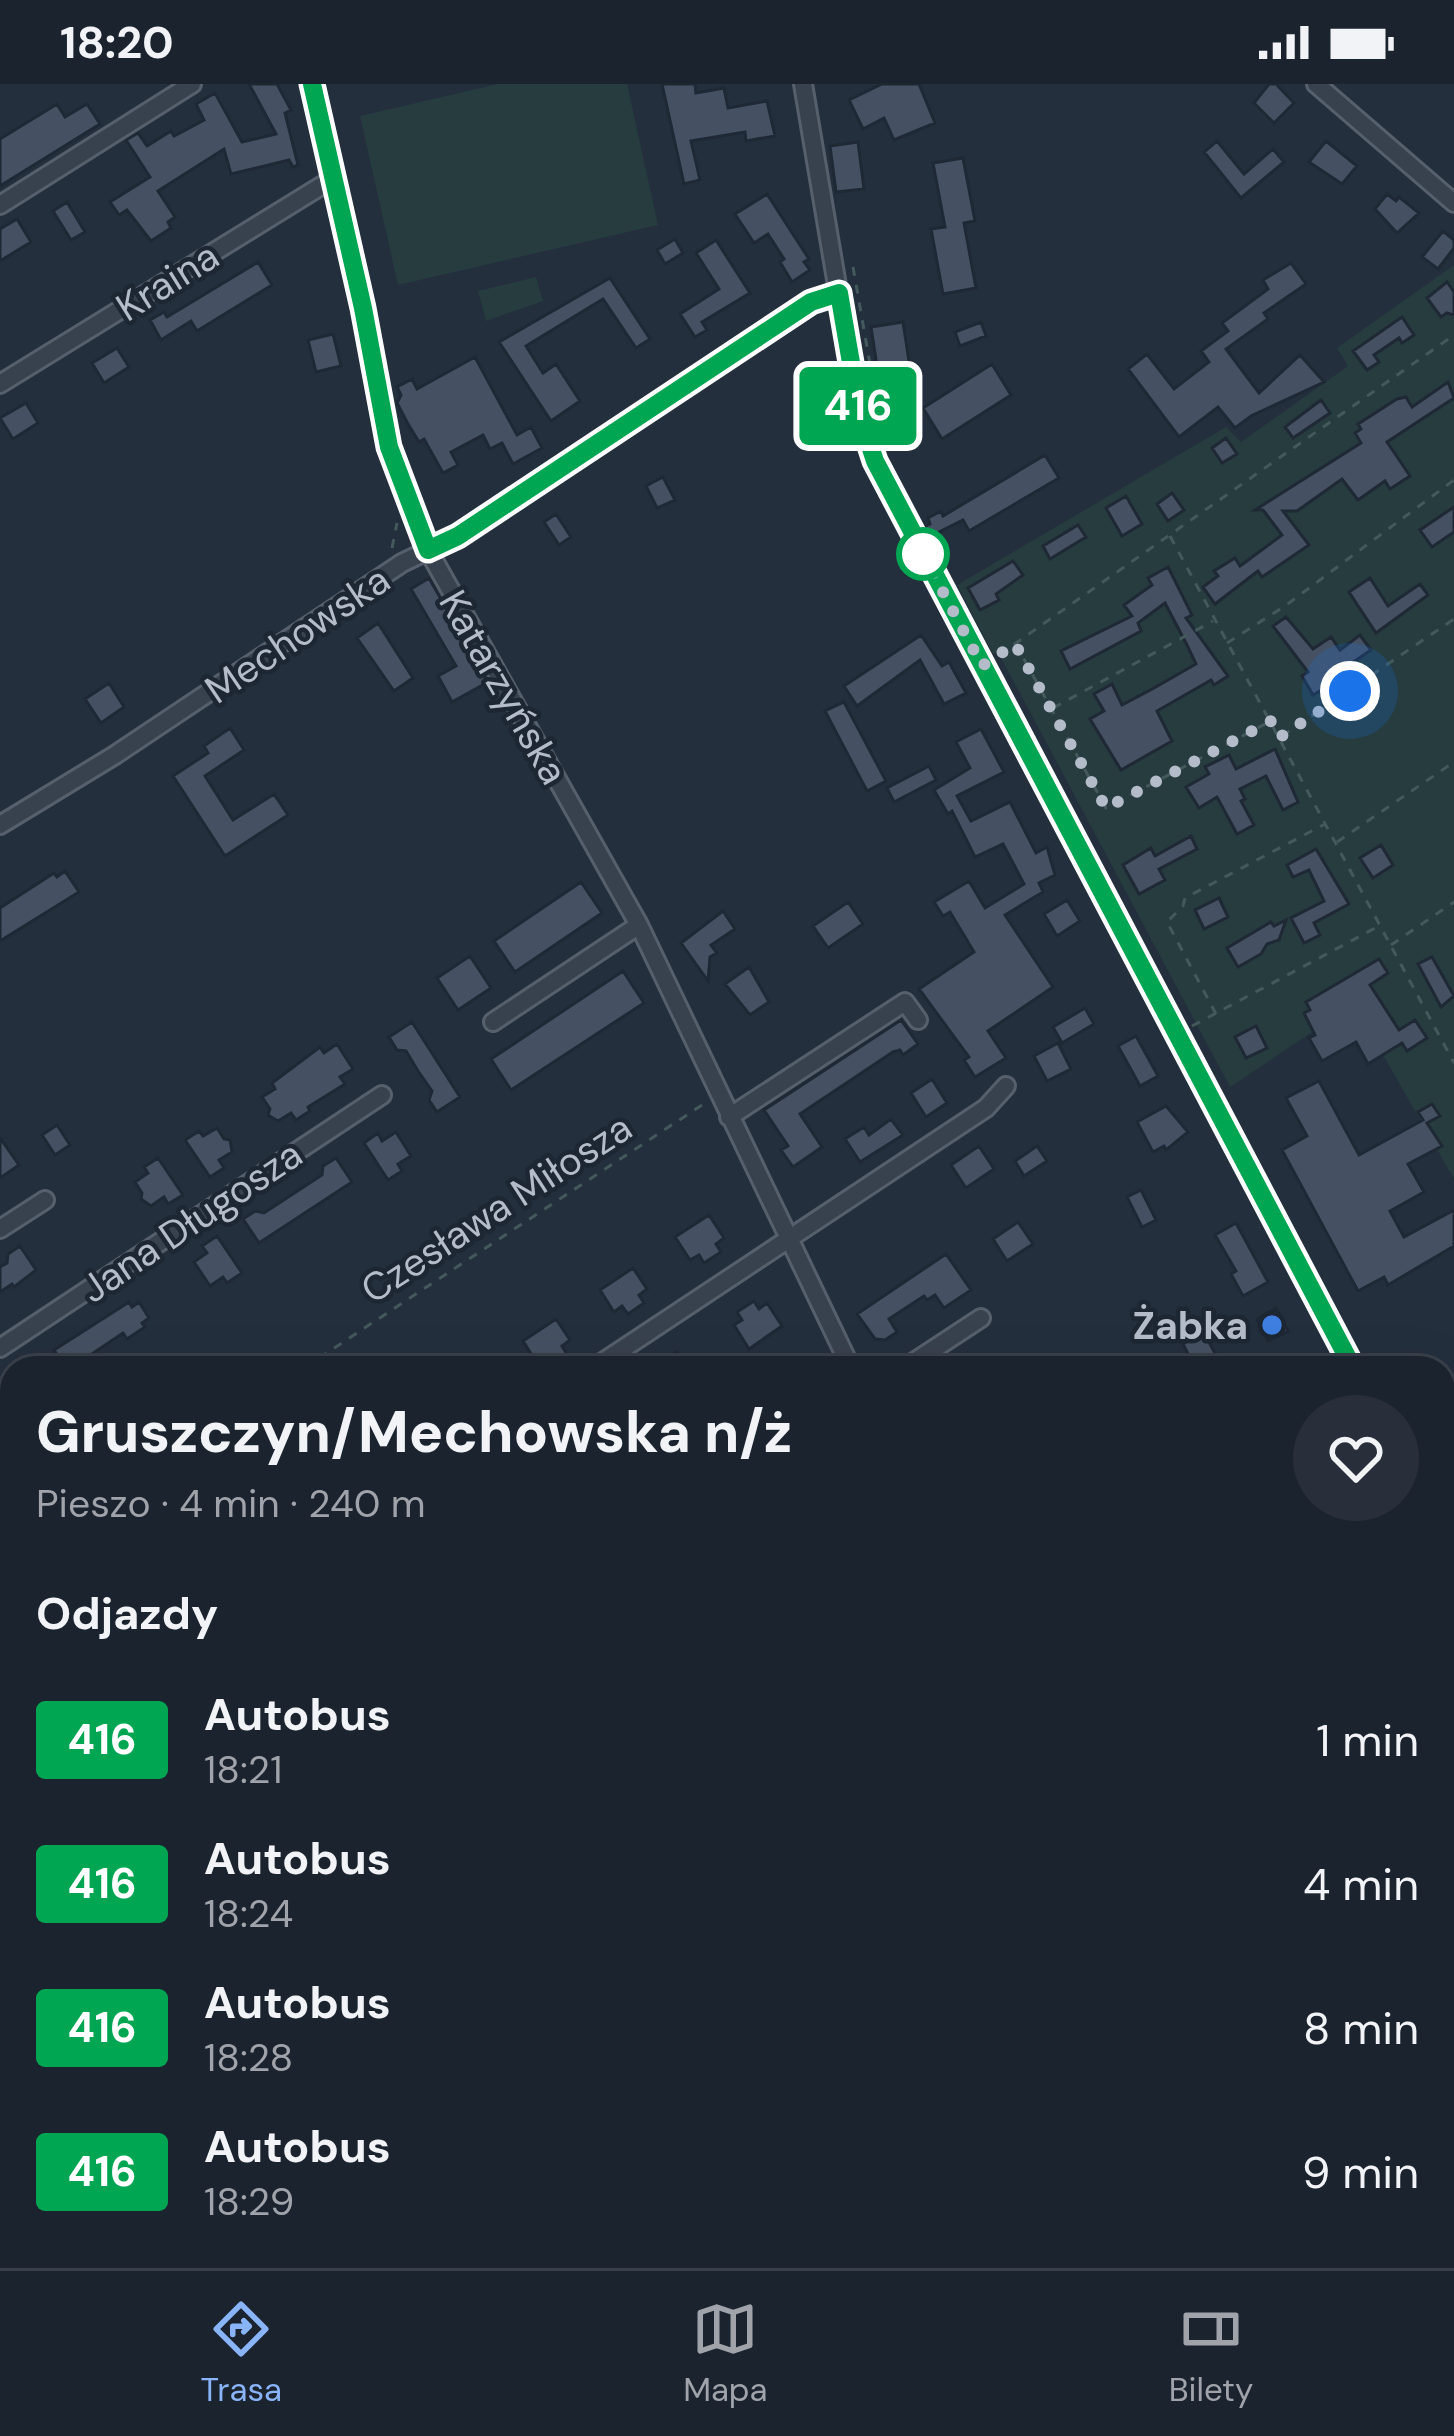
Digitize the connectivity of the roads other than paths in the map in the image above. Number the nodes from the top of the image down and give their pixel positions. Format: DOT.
graph roads {
  1 [pos="192,84"];
  2 [pos="803,84"];
  3 [pos="1316,84"];
  4 [pos="311,86"];
  5 [pos="334,178"];
  6 [pos="1454,203"];
  7 [pos="0,205"];
  8 [pos="839,293"];
  9 [pos="0,384"];
  10 [pos="428,550"];
  11 [pos="0,825"];
  12 [pos="639,925"];
  13 [pos="918,1020"];
  14 [pos="493,1022"];
  15 [pos="1006,1086"];
  16 [pos="382,1095"];
  17 [pos="729,1117"];
  18 [pos="45,1200"];
  19 [pos="0,1229"];
  20 [pos="788,1238"];
  21 [pos="981,1318"];
  22 [pos="0,1348"];
  23 [pos="612,1356"];
  24 [pos="845,1356"];
  25 [pos="923,1356"];
  26 [pos="1347,1356"];
  1 -- 7 [label="street"];
  2 -- 8 [label="street"];
  3 -- 6 [label="street"];
  4 -- 5 [label="street, Katarzyńska"];
  5 -- 9 [label="street, Kraina"];
  5 -- 10 [label="street, Katarzyńska"];
  8 -- 10 [label="street, Mechowska"];
  8 -- 26 [label="street"];
  10 -- 11 [label="street, Mechowska"];
  10 -- 12 [label="street, Katarzyńska"];
  12 -- 14 [label="street"];
  12 -- 17 [label="street, Katarzyńska"];
  13 -- 17 [label="street"];
  15 -- 20 [label="street"];
  16 -- 22 [label="street, Jana Długosza"];
  17 -- 20 [label="street, Katarzyńska"];
  18 -- 19 [label="street"];
  20 -- 23 [label="street"];
  20 -- 24 [label="street, Katarzyńska"];
  21 -- 25 [label="street"];
}
